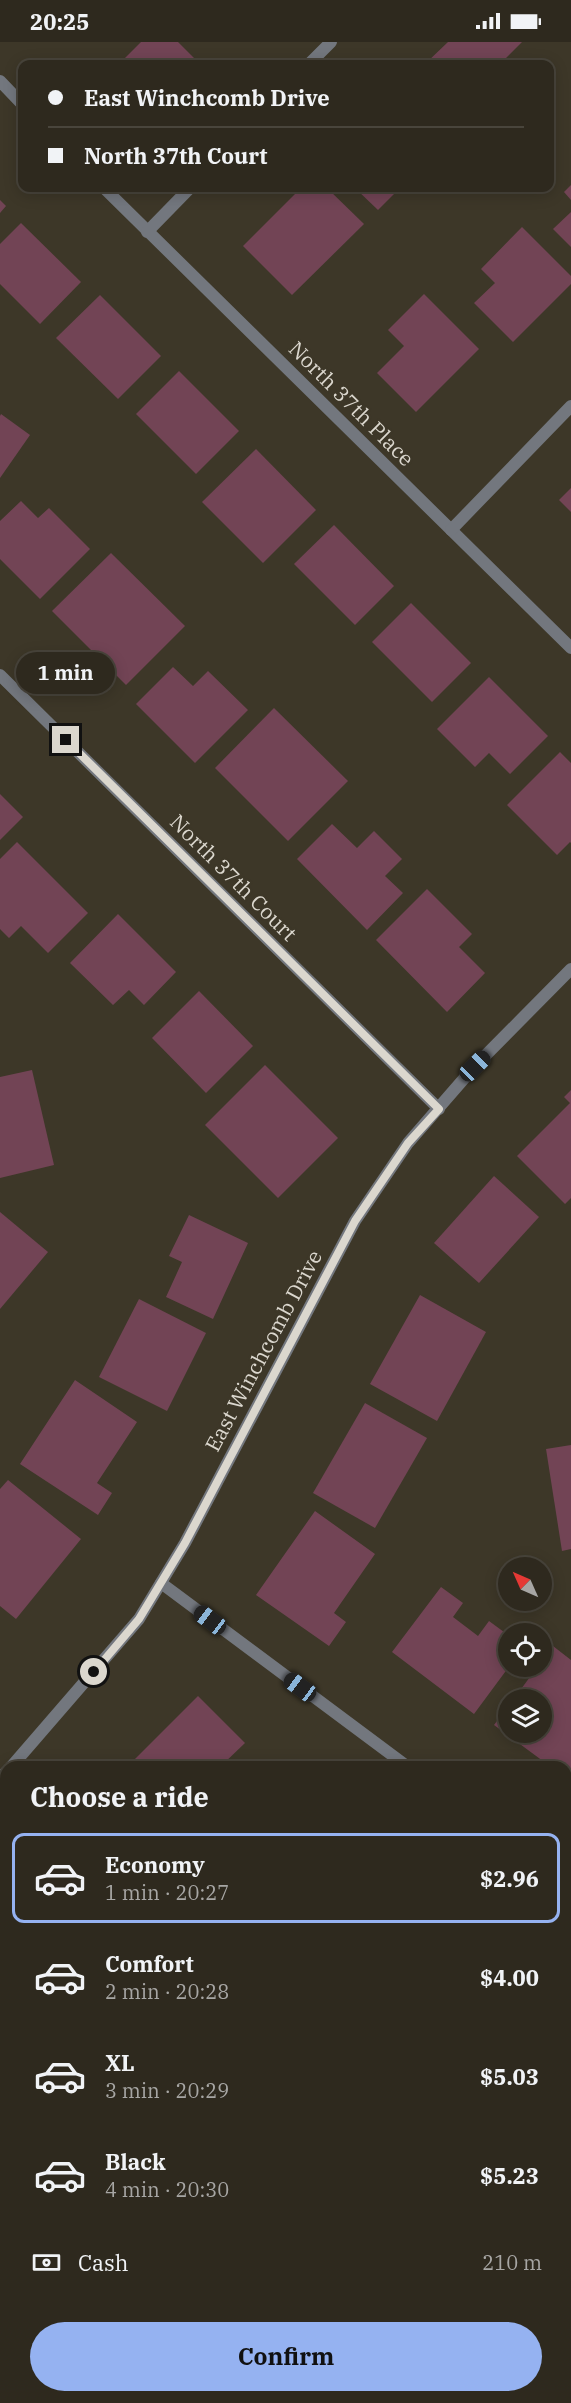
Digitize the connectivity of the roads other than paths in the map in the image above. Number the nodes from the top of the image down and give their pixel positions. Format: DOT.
graph roads {
  1 [pos="331,42"];
  2 [pos="313,60"];
  3 [pos="0,81"];
  4 [pos="18,100"];
  5 [pos="108,192"];
  6 [pos="186,192"];
  7 [pos="147,232"];
  8 [pos="571,406"];
  9 [pos="451,530"];
  10 [pos="571,648"];
  11 [pos="0,675"];
  12 [pos="571,969"];
  13 [pos="439,1109"];
  14 [pos="161,1583"];
  15 [pos="16,1761"];
  16 [pos="400,1761"];
  1 -- 2 [label="street"];
  3 -- 4 [label="street"];
  5 -- 7 [label="street, North 37th Place"];
  6 -- 7 [label="street"];
  7 -- 9 [label="street, North 37th Place"];
  8 -- 9 [label="street"];
  9 -- 10 [label="street, North 37th Place"];
  11 -- 13 [label="street, North 37th Court"];
  12 -- 13 [label="street, East Winchcomb Drive"];
  13 -- 14 [label="street, East Winchcomb Drive"];
  14 -- 15 [label="street, East Winchcomb Drive"];
  14 -- 16 [label="street"];
}
